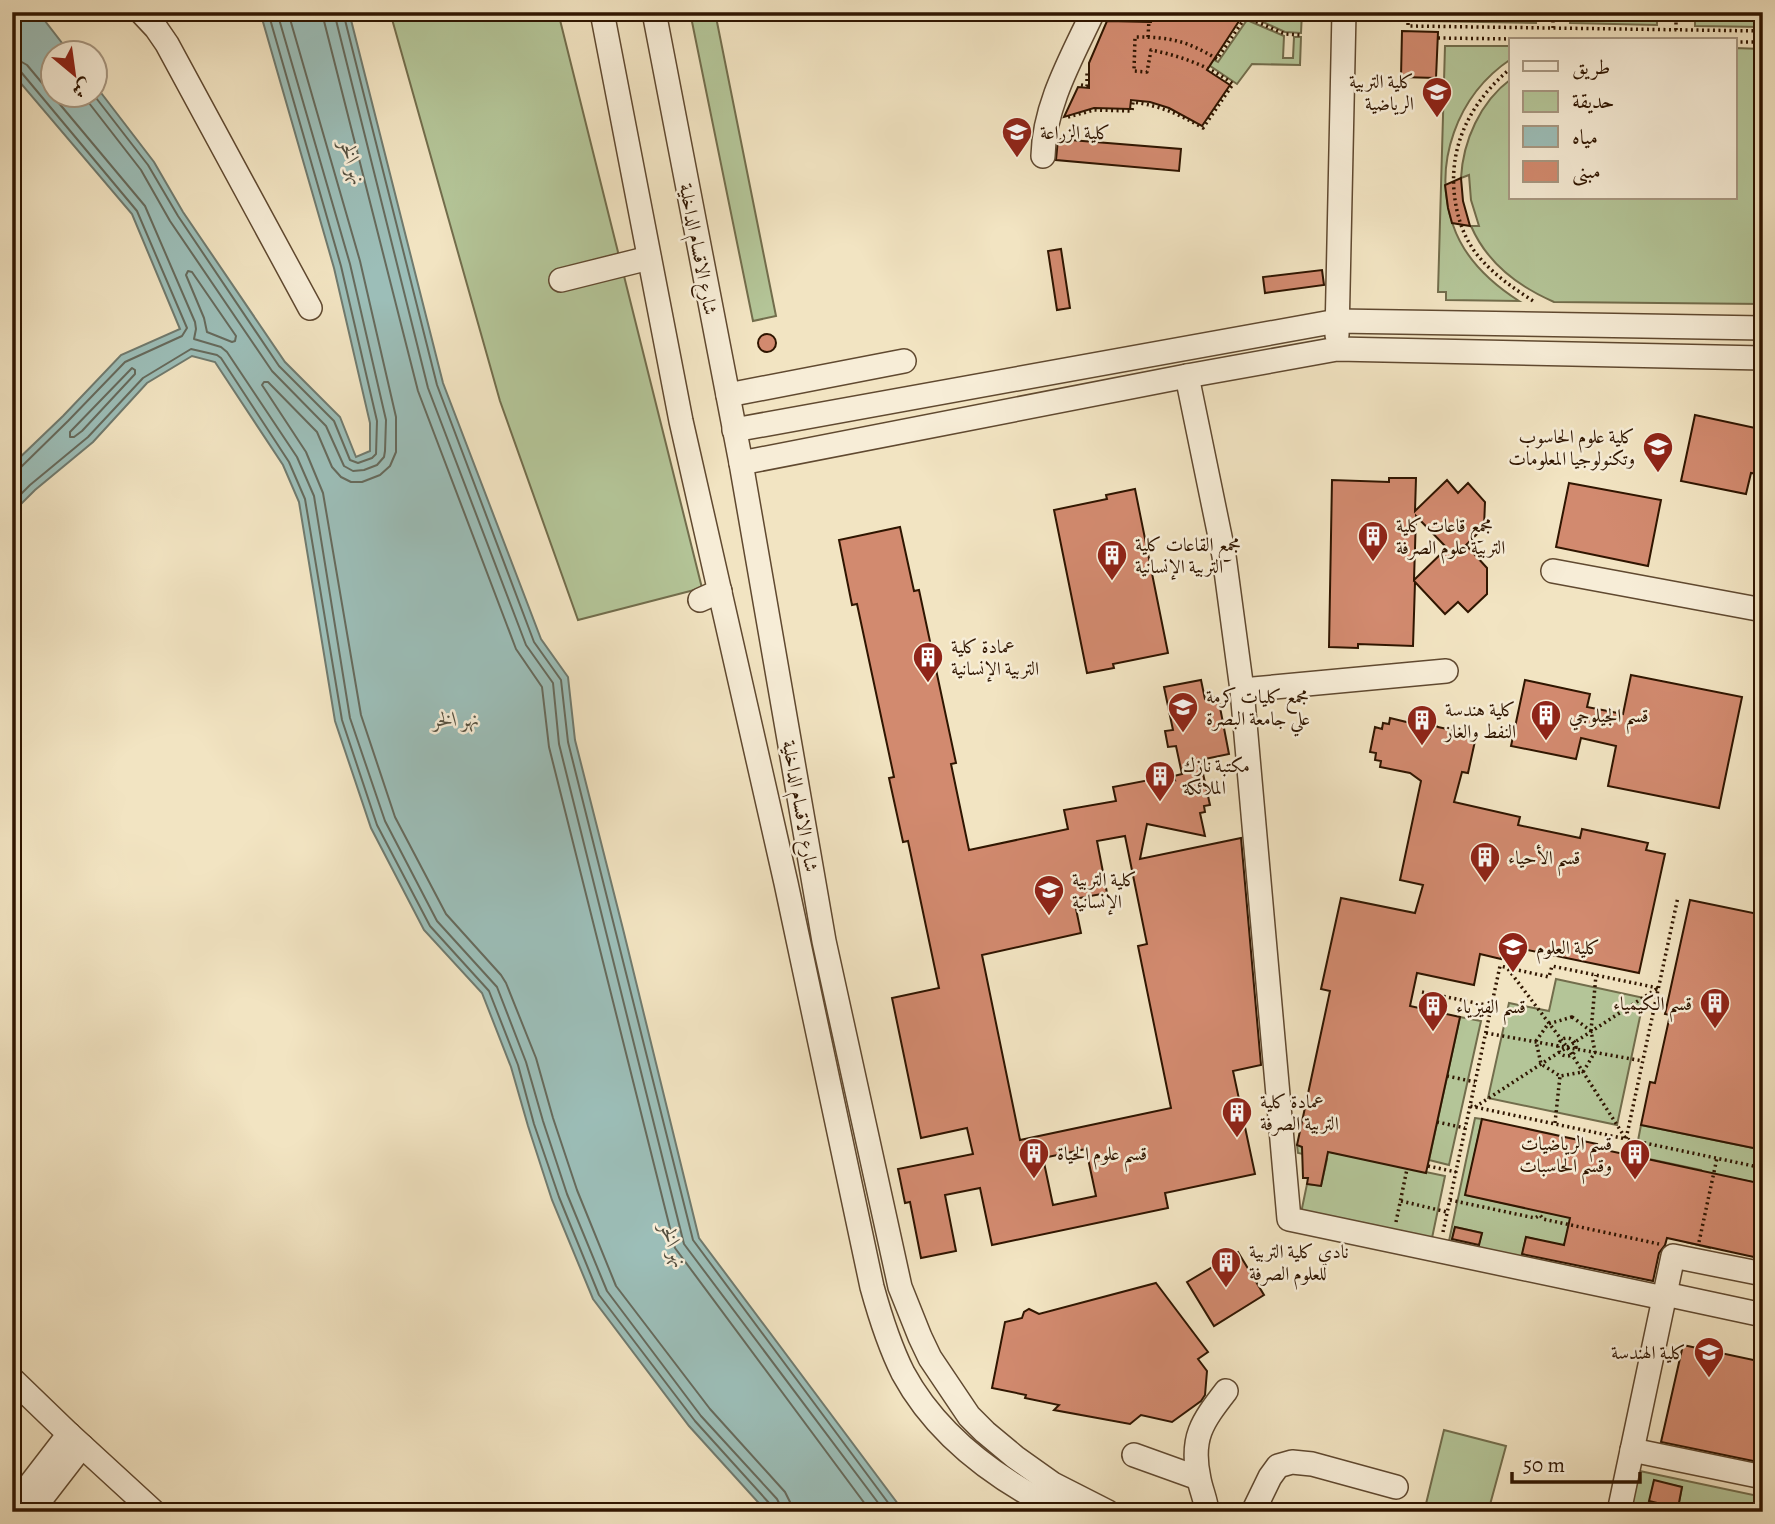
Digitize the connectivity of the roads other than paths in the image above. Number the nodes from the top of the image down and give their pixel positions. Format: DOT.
graph roads {
  1 [pos="141,12"];
  2 [pos="602,12"];
  3 [pos="654,12"];
  4 [pos="1344,12"];
  5 [pos="1098,16"];
  6 [pos="1043,156"];
  7 [pos="649,258"];
  8 [pos="561,280"];
  9 [pos="310,308"];
  10 [pos="1337,321"];
  11 [pos="1763,328"];
  12 [pos="1337,349"];
  13 [pos="1763,358"];
  14 [pos="904,360"];
  15 [pos="1187,376"];
  16 [pos="728,395"];
  17 [pos="734,430"];
  18 [pos="741,463"];
  19 [pos="1553,571"];
  20 [pos="1763,610"];
  21 [pos="1446,671"];
  22 [pos="1242,690"];
  23 [pos="1763,1274"];
  24 [pos="1665,1296"];
  25 [pos="1763,1315"];
  26 [pos="930,1358"];
  27 [pos="903,1373"];
  28 [pos="12,1379"];
  29 [pos="1226,1391"];
  30 [pos="969,1416"];
  31 [pos="948,1434"];
  32 [pos="75,1440"];
  33 [pos="1632,1450"];
  34 [pos="1134,1455"];
  35 [pos="1763,1477"];
  36 [pos="1198,1478"];
  37 [pos="1396,1487"];
  38 [pos="12,1508"];
  39 [pos="31,1512"];
  40 [pos="154,1512"];
  41 [pos="1063,1512"];
  42 [pos="1108,1512"];
  43 [pos="1207,1512"];
  44 [pos="1253,1512"];
  45 [pos="1619,1512"];
  1 -- 9 [label="street"];
  2 -- 7 [label="street, شارع الاقسام الداخلية"];
  3 -- 16 [label="street, شارع الاقسام الداخلية"];
  4 -- 10 [label="street"];
  5 -- 6 [label="street"];
  7 -- 8 [label="street"];
  7 -- 27 [label="street, شارع الاقسام الداخلية"];
  10 -- 11 [label="street"];
  10 -- 12 [label="street"];
  10 -- 17 [label="street"];
  12 -- 13 [label="street"];
  12 -- 15 [label="street"];
  14 -- 16 [label="street"];
  15 -- 18 [label="street"];
  15 -- 22 [label="street"];
  16 -- 17 [label="street, شارع الاقسام الداخلية"];
  17 -- 18 [label="street, شارع الاقسام الداخلية"];
  18 -- 26 [label="street, شارع الاقسام الداخلية"];
  19 -- 20 [label="street"];
  21 -- 22 [label="street"];
  22 -- 24 [label="street"];
  23 -- 24 [label="street"];
  24 -- 25 [label="street"];
  24 -- 33 [label="street"];
  26 -- 27 [label="street"];
  26 -- 30 [label="street, شارع الاقسام الداخلية"];
  27 -- 31 [label="street, شارع الاقسام الداخلية"];
  28 -- 32 [label="street"];
  29 -- 36 [label="street"];
  30 -- 31 [label="street"];
  30 -- 42 [label="street, شارع الاقسام الداخلية"];
  31 -- 41 [label="street, شارع الاقسام الداخلية"];
  32 -- 38 [label="street"];
  32 -- 39 [label="street"];
  32 -- 40 [label="street"];
  33 -- 35 [label="street"];
  33 -- 45 [label="street"];
  34 -- 36 [label="street"];
  36 -- 43 [label="street"];
  37 -- 44 [label="street"];
}
